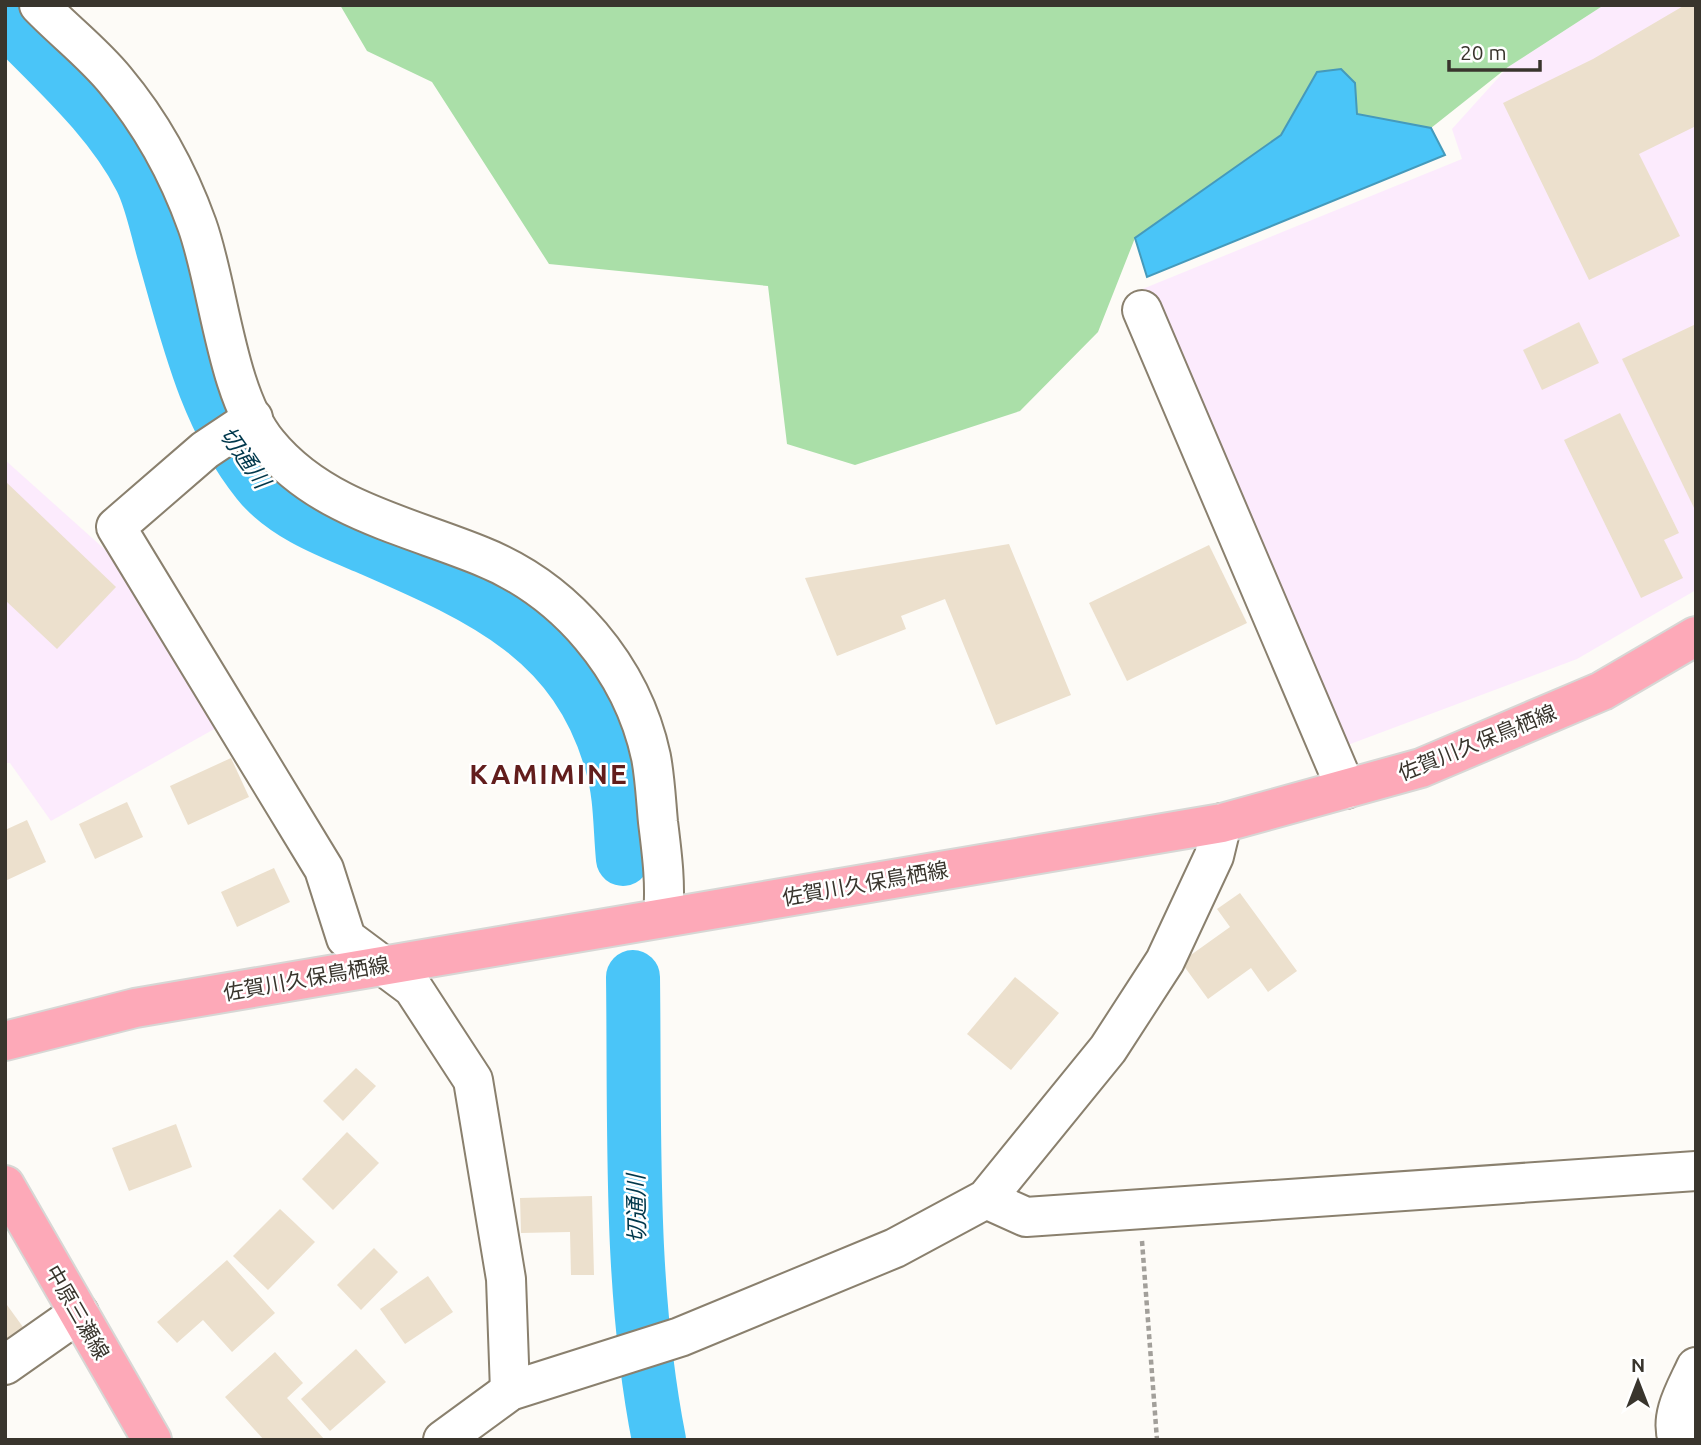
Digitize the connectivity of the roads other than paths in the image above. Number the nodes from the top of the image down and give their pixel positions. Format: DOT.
graph roads {
  1 [pos="39,5"];
  2 [pos="1142,310"];
  3 [pos="253,418"];
  4 [pos="1696,636"];
  5 [pos="1346,789"];
  6 [pos="1222,823"];
  7 [pos="663,917"];
  8 [pos="383,965"];
  9 [pos="5,1041"];
  10 [pos="1696,1171"];
  11 [pos="5,1185"];
  12 [pos="986,1199"];
  13 [pos="79,1313"];
  14 [pos="5,1365"];
  15 [pos="1696,1367"];
  16 [pos="510,1391"];
  17 [pos="152,1440"];
  18 [pos="443,1440"];
  19 [pos="1678,1440"];
  1 -- 3 [label="street"];
  2 -- 5 [label="street"];
  3 -- 7 [label="street"];
  3 -- 8 [label="street"];
  4 -- 5 [label="main road, 佐賀川久保鳥栖線"];
  5 -- 6 [label="main road, 佐賀川久保鳥栖線"];
  6 -- 7 [label="main road, 佐賀川久保鳥栖線"];
  6 -- 12 [label="street"];
  7 -- 8 [label="main road, 佐賀川久保鳥栖線"];
  8 -- 9 [label="main road, 佐賀川久保鳥栖線"];
  8 -- 16 [label="street"];
  10 -- 12 [label="street"];
  11 -- 13 [label="main road, 中原三瀬線"];
  12 -- 16 [label="street"];
  13 -- 14 [label="street"];
  13 -- 17 [label="main road, 中原三瀬線"];
  15 -- 19 [label="street"];
  16 -- 18 [label="street"];
}
